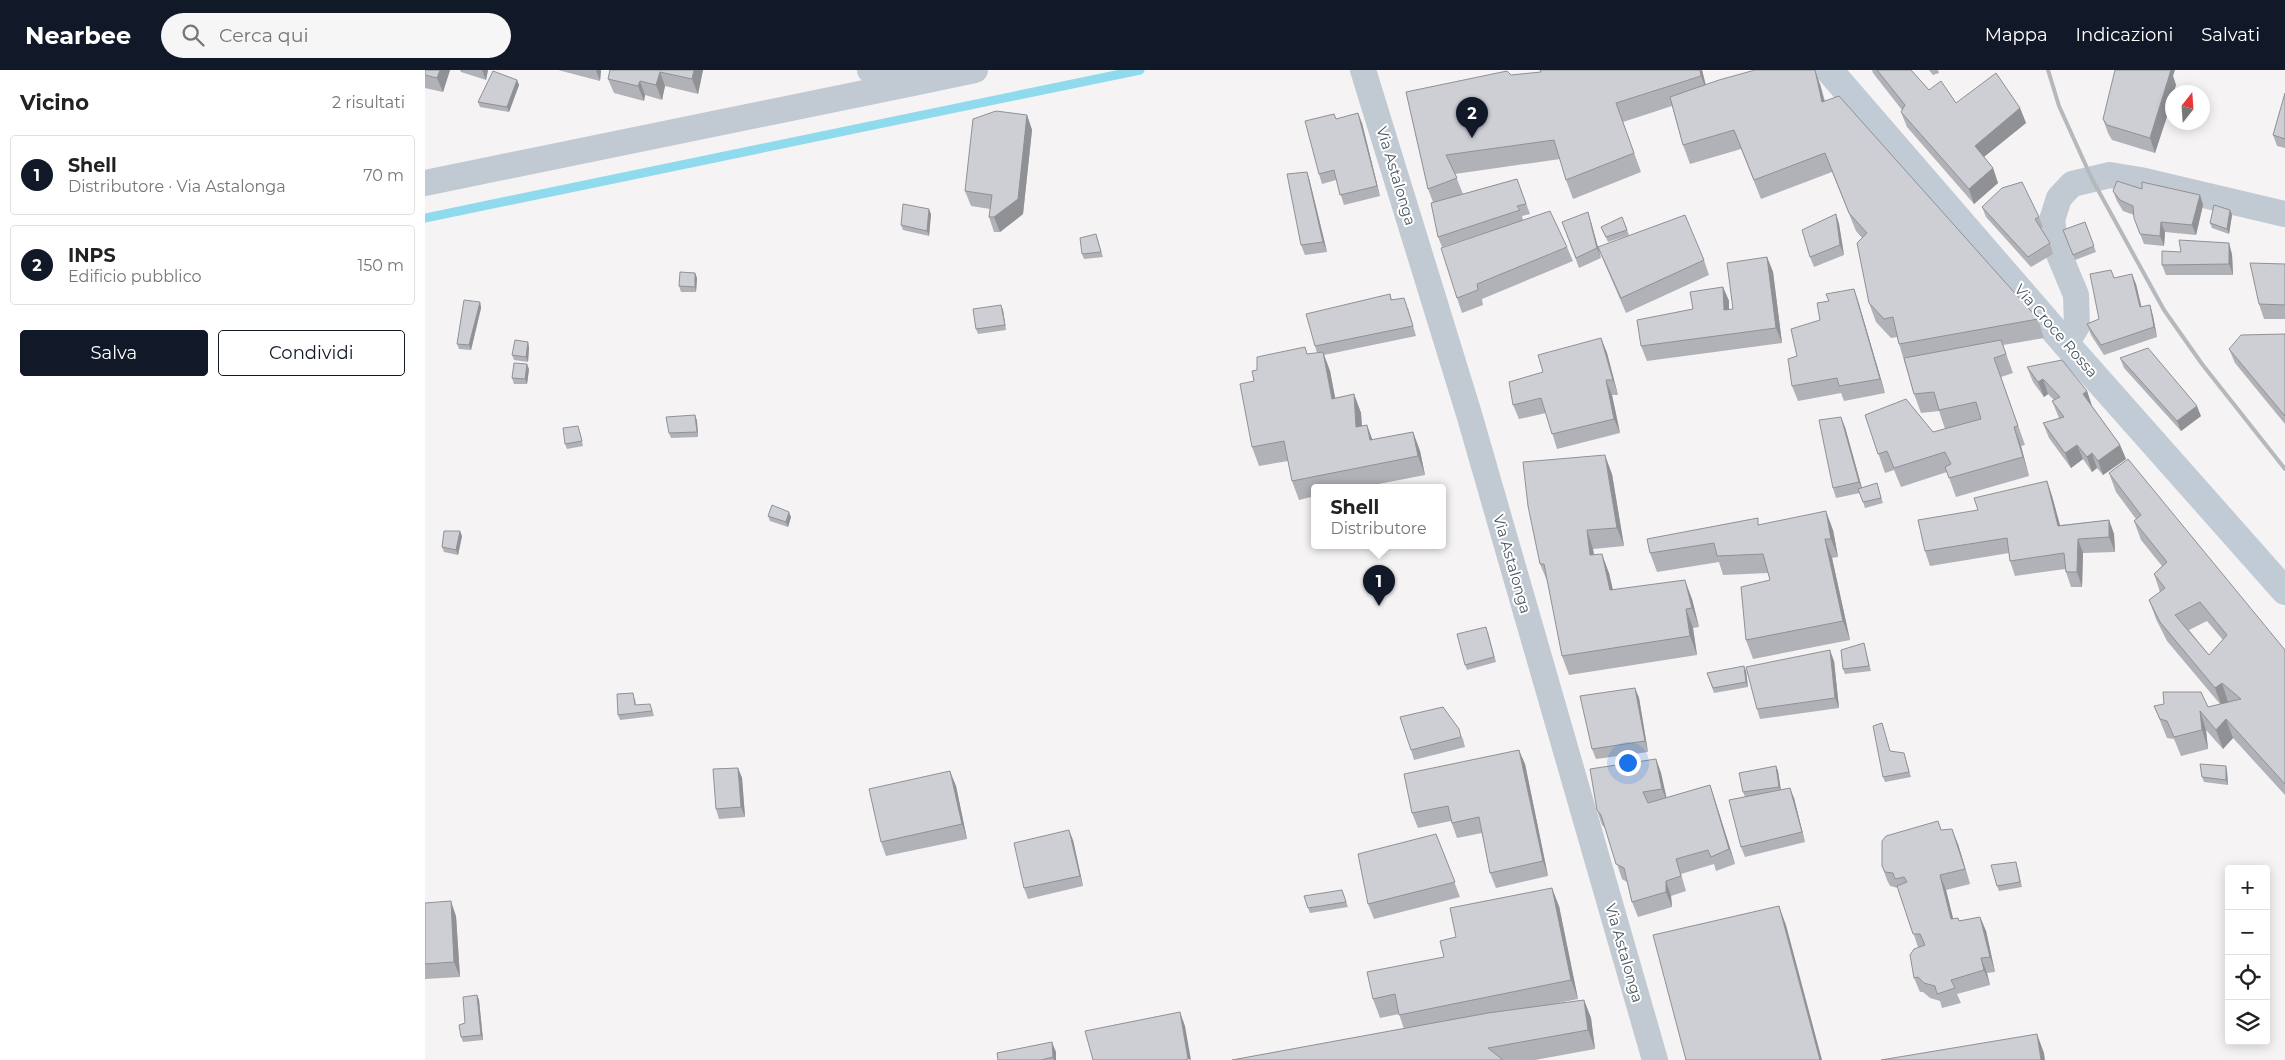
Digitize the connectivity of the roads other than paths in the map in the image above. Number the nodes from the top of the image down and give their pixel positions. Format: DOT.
graph roads {
  1 [pos="871,70"];
  2 [pos="975,70"];
  3 [pos="1363,70"];
  4 [pos="1829,70"];
  5 [pos="918,82"];
  6 [pos="425,183"];
  7 [pos="2285,214"];
  8 [pos="2066,344"];
  9 [pos="2285,591"];
  10 [pos="1655,1060"];
  1 -- 5 [label="street"];
  2 -- 5 [label="street"];
  3 -- 10 [label="street, Via Astalonga"];
  4 -- 8 [label="main road, Via Croce Rossa"];
  5 -- 6 [label="street"];
  7 -- 8 [label="street"];
  8 -- 9 [label="main road, Via Croce Rossa"];
}
